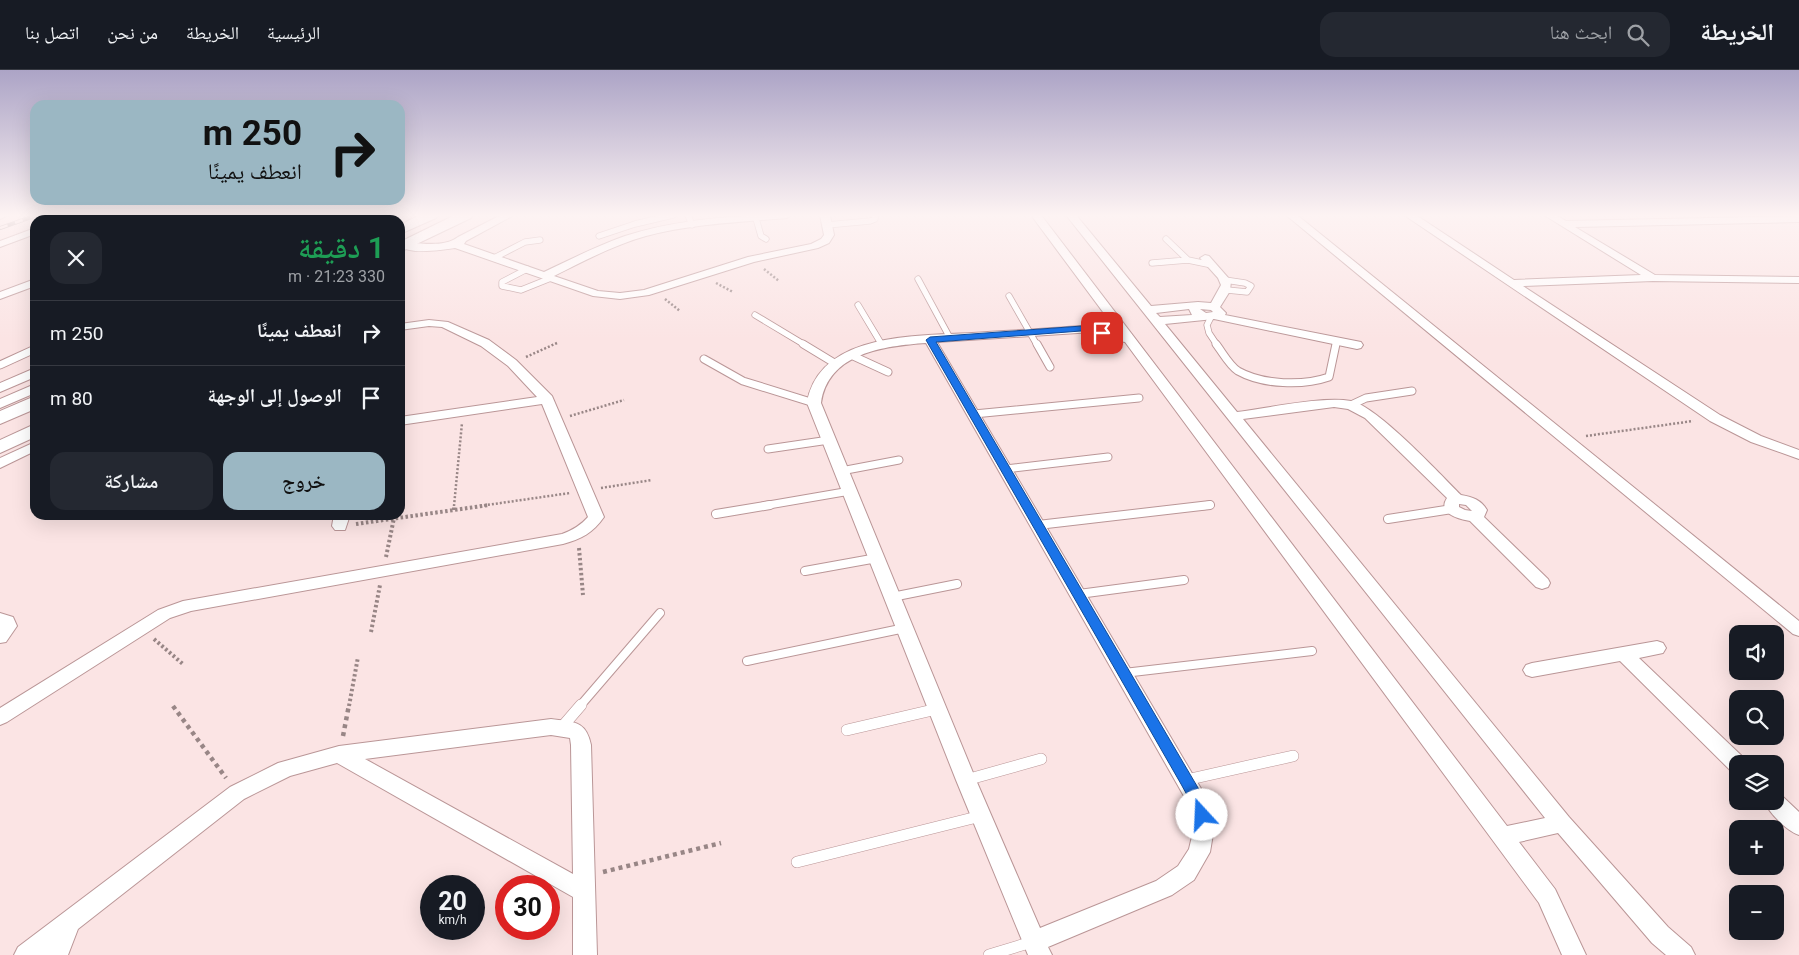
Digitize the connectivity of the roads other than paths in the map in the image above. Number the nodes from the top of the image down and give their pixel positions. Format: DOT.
graph roads {
  1 [pos="490,256"];
  2 [pos="497,256"];
  3 [pos="586,256"];
  4 [pos="764,256"];
  5 [pos="1067,256"];
  6 [pos="1105,256"];
  7 [pos="1184,256"];
  8 [pos="1342,256"];
  9 [pos="1470,256"];
  10 [pos="1617,256"];
  11 [pos="494,258"];
  12 [pos="1188,260"];
  13 [pos="1208,262"];
  14 [pos="1152,263"];
  15 [pos="527,269"];
  16 [pos="548,277"];
  17 [pos="1653,278"];
  18 [pos="918,279"];
  19 [pos="1799,280"];
  20 [pos="1510,283"];
  21 [pos="30,284"];
  22 [pos="0,296"];
  23 [pos="1009,296"];
  24 [pos="858,305"];
  25 [pos="1110,314"];
  26 [pos="1211,314"];
  27 [pos="755,315"];
  28 [pos="1153,316"];
  29 [pos="405,326"];
  30 [pos="1096,328"];
  31 [pos="1030,332"];
  32 [pos="950,338"];
  33 [pos="1129,339"];
  34 [pos="930,340"];
  35 [pos="1337,341"];
  36 [pos="882,345"];
  37 [pos="1356,345"];
  38 [pos="30,351"];
  39 [pos="851,355"];
  40 [pos="704,359"];
  41 [pos="836,364"];
  42 [pos="0,365"];
  43 [pos="1050,367"];
  44 [pos="888,372"];
  45 [pos="30,374"];
  46 [pos="0,388"];
  47 [pos="30,390"];
  48 [pos="1412,391"];
  49 [pos="1139,398"];
  50 [pos="547,399"];
  51 [pos="814,403"];
  52 [pos="0,404"];
  53 [pos="30,404"];
  54 [pos="1351,405"];
  55 [pos="974,414"];
  56 [pos="1234,416"];
  57 [pos="0,418"];
  58 [pos="405,420"];
  59 [pos="30,432"];
  60 [pos="829,440"];
  61 [pos="0,447"];
  62 [pos="30,449"];
  63 [pos="768,449"];
  64 [pos="1799,455"];
  65 [pos="1108,458"];
  66 [pos="899,460"];
  67 [pos="0,464"];
  68 [pos="1006,469"];
  69 [pos="841,471"];
  70 [pos="850,491"];
  71 [pos="1454,504"];
  72 [pos="1210,505"];
  73 [pos="716,514"];
  74 [pos="1388,519"];
  75 [pos="1038,525"];
  76 [pos="877,558"];
  77 [pos="805,571"];
  78 [pos="1184,580"];
  79 [pos="1542,583"];
  80 [pos="957,584"];
  81 [pos="1079,594"];
  82 [pos="892,597"];
  83 [pos="660,613"];
  84 [pos="0,619"];
  85 [pos="1796,626"];
  86 [pos="905,628"];
  87 [pos="0,637"];
  88 [pos="1657,648"];
  89 [pos="1312,651"];
  90 [pos="1624,654"];
  91 [pos="747,661"];
  92 [pos="1532,670"];
  93 [pos="1124,673"];
  94 [pos="937,709"];
  95 [pos="0,717"];
  96 [pos="562,727"];
  97 [pos="847,730"];
  98 [pos="339,754"];
  99 [pos="1293,756"];
  100 [pos="1729,756"];
  101 [pos="1041,759"];
  102 [pos="966,780"];
  103 [pos="1186,780"];
  104 [pos="1783,810"];
  105 [pos="981,816"];
  106 [pos="1562,822"];
  107 [pos="1799,826"];
  108 [pos="1502,837"];
  109 [pos="797,862"];
  110 [pos="584,884"];
  111 [pos="69,921"];
  112 [pos="1037,948"];
  113 [pos="26,955"];
  114 [pos="56,955"];
  115 [pos="585,955"];
  116 [pos="989,955"];
  117 [pos="1574,955"];
  118 [pos="1683,955"];
  1 -- 11 [label="street"];
  2 -- 11 [label="lane"];
  3 -- 16 [label="street"];
  4 -- 16 [label="street"];
  5 -- 25 [label="street"];
  6 -- 28 [label="street"];
  7 -- 12 [label="lane"];
  8 -- 85 [label="street"];
  9 -- 20 [label="street"];
  10 -- 17 [label="street"];
  11 -- 15 [label="street"];
  12 -- 13 [label="lane"];
  12 -- 14 [label="lane"];
  13 -- 26 [label="street"];
  15 -- 16 [label="street"];
  15 -- 16 [label="lane"];
  17 -- 19 [label="street"];
  17 -- 20 [label="street"];
  18 -- 32 [label="lane"];
  20 -- 64 [label="street"];
  21 -- 22 [label="street"];
  23 -- 31 [label="lane"];
  24 -- 36 [label="lane"];
  25 -- 30 [label="street"];
  25 -- 33 [label="street"];
  26 -- 28 [label="street"];
  26 -- 28 [label="street"];
  26 -- 35 [label="street"];
  26 -- 35 [label="lane"];
  27 -- 41 [label="lane"];
  28 -- 56 [label="street"];
  29 -- 50 [label="street"];
  30 -- 31 [label="street"];
  30 -- 33 [label="street"];
  31 -- 32 [label="street"];
  31 -- 43 [label="lane"];
  32 -- 34 [label="street"];
  33 -- 108 [label="street"];
  34 -- 36 [label="street"];
  34 -- 55 [label="street"];
  35 -- 37 [label="street"];
  36 -- 39 [label="street"];
  38 -- 42 [label="lane"];
  39 -- 41 [label="street"];
  39 -- 44 [label="lane"];
  40 -- 51 [label="lane"];
  41 -- 51 [label="street"];
  45 -- 46 [label="street"];
  47 -- 52 [label="street"];
  48 -- 54 [label="lane"];
  49 -- 55 [label="lane"];
  50 -- 58 [label="street"];
  50 -- 95 [label="street"];
  51 -- 60 [label="street"];
  53 -- 57 [label="street"];
  54 -- 56 [label="street"];
  54 -- 71 [label="street"];
  55 -- 68 [label="street"];
  56 -- 106 [label="street"];
  59 -- 61 [label="street"];
  60 -- 63 [label="lane"];
  60 -- 69 [label="street"];
  62 -- 67 [label="street"];
  65 -- 68 [label="lane"];
  66 -- 69 [label="lane"];
  68 -- 75 [label="street"];
  69 -- 70 [label="street"];
  70 -- 73 [label="lane"];
  70 -- 76 [label="street"];
  71 -- 74 [label="lane"];
  71 -- 79 [label="street"];
  72 -- 75 [label="lane"];
  75 -- 81 [label="street"];
  76 -- 77 [label="lane"];
  76 -- 82 [label="street"];
  78 -- 81 [label="lane"];
  80 -- 82 [label="lane"];
  81 -- 93 [label="street"];
  82 -- 86 [label="street"];
  83 -- 96 [label="lane"];
  84 -- 87 [label="street"];
  86 -- 91 [label="lane"];
  86 -- 94 [label="street"];
  88 -- 90 [label="street"];
  89 -- 93 [label="lane"];
  90 -- 92 [label="street"];
  90 -- 100 [label="street"];
  93 -- 103 [label="street"];
  94 -- 97 [label="lane"];
  94 -- 102 [label="street"];
  96 -- 98 [label="street"];
  96 -- 110 [label="street"];
  98 -- 110 [label="street"];
  98 -- 111 [label="street"];
  99 -- 103 [label="lane"];
  101 -- 102 [label="lane"];
  102 -- 105 [label="street"];
  103 -- 112 [label="street"];
  104 -- 107 [label="street"];
  105 -- 109 [label="lane"];
  105 -- 112 [label="street"];
  106 -- 108 [label="street"];
  106 -- 118 [label="street"];
  108 -- 117 [label="street"];
  110 -- 115 [label="street"];
  111 -- 113 [label="street"];
  111 -- 114 [label="street"];
  112 -- 116 [label="lane"];
}
